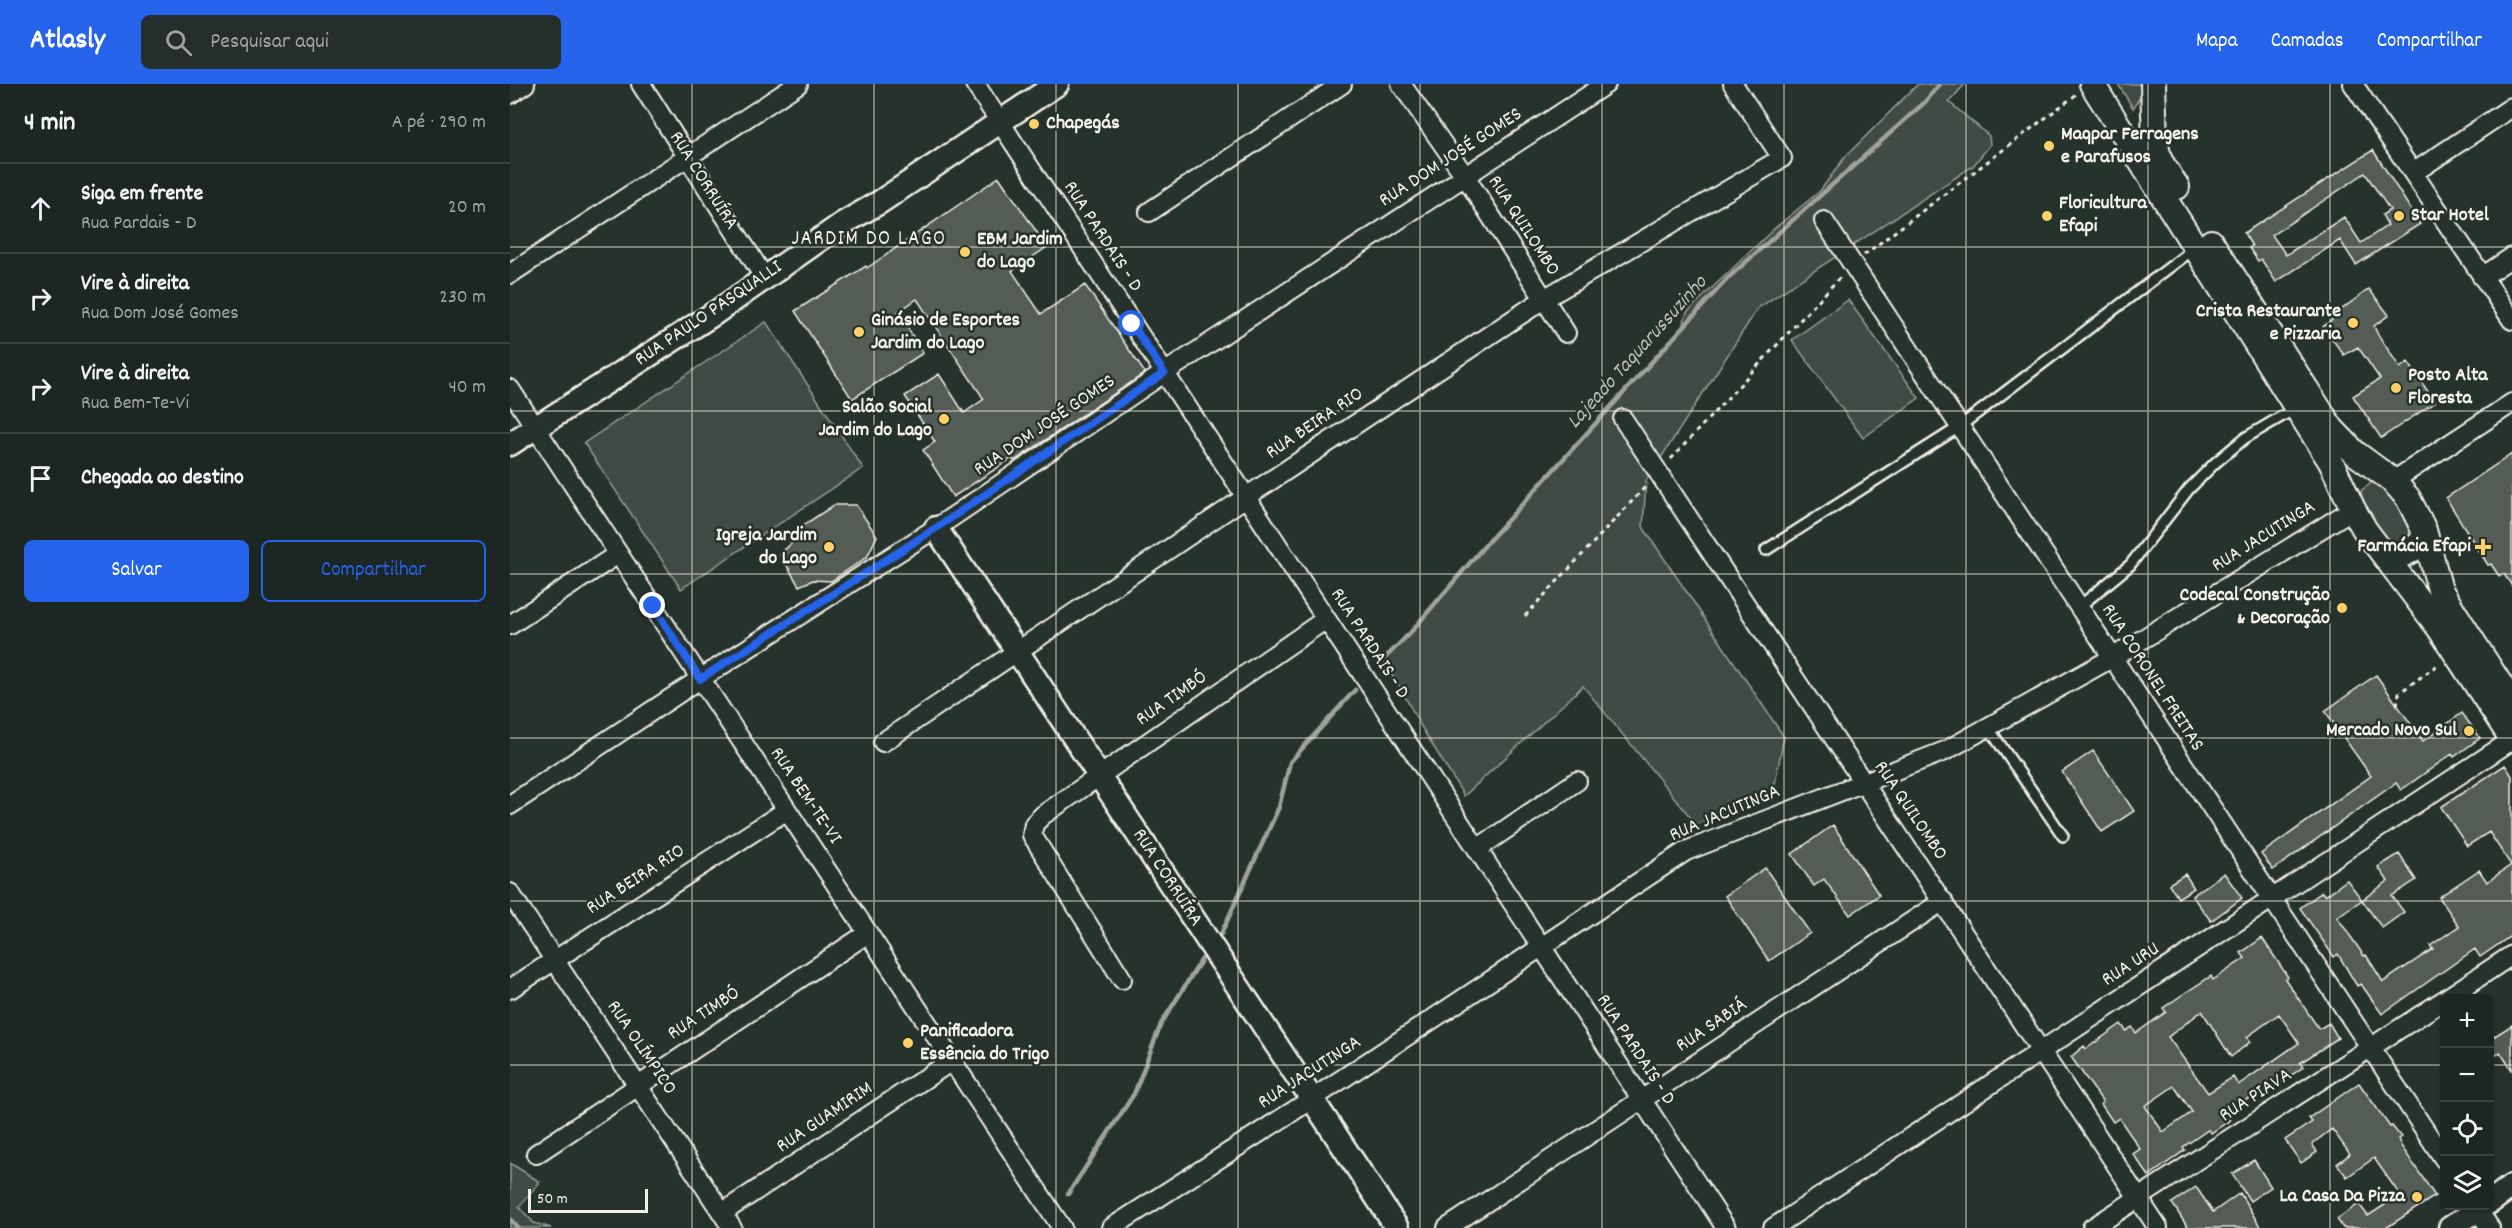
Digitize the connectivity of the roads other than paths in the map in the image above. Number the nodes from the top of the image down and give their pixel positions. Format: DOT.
graph roads {
  1 [pos="525,84"];
  2 [pos="641,84"];
  3 [pos="798,84"];
  4 [pos="975,84"];
  5 [pos="1057,84"];
  6 [pos="1342,84"];
  7 [pos="1401,84"];
  8 [pos="1606,84"];
  9 [pos="1733,84"];
  10 [pos="2153,84"];
  11 [pos="2353,84"];
  12 [pos="2086,88"];
  13 [pos="510,94"];
  14 [pos="2512,107"];
  15 [pos="1000,122"];
  16 [pos="688,157"];
  17 [pos="2413,172"];
  18 [pos="1465,176"];
  19 [pos="1149,212"];
  20 [pos="1824,221"];
  21 [pos="2195,248"];
  22 [pos="2512,257"];
  23 [pos="510,274"];
  24 [pos="764,277"];
  25 [pos="2482,277"];
  26 [pos="1544,299"];
  27 [pos="2512,320"];
  28 [pos="1566,333"];
  29 [pos="1164,373"];
  30 [pos="510,389"];
  31 [pos="2512,403"];
  32 [pos="2297,408"];
  33 [pos="1623,419"];
  34 [pos="1959,427"];
  35 [pos="536,428"];
  36 [pos="510,444"];
  37 [pos="2389,477"];
  38 [pos="1246,497"];
  39 [pos="2351,505"];
  40 [pos="936,528"];
  41 [pos="2424,530"];
  42 [pos="1766,550"];
  43 [pos="618,554"];
  44 [pos="2386,555"];
  45 [pos="2079,607"];
  46 [pos="1326,619"];
  47 [pos="510,625"];
  48 [pos="1018,651"];
  49 [pos="2112,658"];
  50 [pos="700,679"];
  51 [pos="2512,703"];
  52 [pos="1988,728"];
  53 [pos="2512,739"];
  54 [pos="884,742"];
  55 [pos="1101,776"];
  56 [pos="1577,781"];
  57 [pos="1864,782"];
  58 [pos="510,806"];
  59 [pos="788,810"];
  60 [pos="2062,836"];
  61 [pos="1477,849"];
  62 [pos="510,893"];
  63 [pos="2272,900"];
  64 [pos="1942,901"];
  65 [pos="868,933"];
  66 [pos="1542,948"];
  67 [pos="2512,955"];
  68 [pos="555,960"];
  69 [pos="1122,979"];
  70 [pos="510,989"];
  71 [pos="2454,994"];
  72 [pos="2440,1003"];
  73 [pos="2371,1049"];
  74 [pos="2042,1051"];
  75 [pos="953,1060"];
  76 [pos="638,1084"];
  77 [pos="1312,1099"];
  78 [pos="1641,1101"];
  79 [pos="536,1154"];
  80 [pos="2443,1156"];
  81 [pos="2512,1186"];
  82 [pos="2138,1198"];
  83 [pos="2494,1201"];
  84 [pos="2483,1210"];
  85 [pos="727,1221"];
  86 [pos="1062,1228"];
  87 [pos="1111,1228"];
  88 [pos="1398,1228"];
  89 [pos="1447,1228"];
  90 [pos="1726,1228"];
  91 [pos="1773,1228"];
  92 [pos="2092,1228"];
  93 [pos="2158,1228"];
  94 [pos="2450,1228"];
  1 -- 13 [label="street"];
  2 -- 16 [label="street, RUA CORRUÍRA"];
  3 -- 16 [label="street"];
  4 -- 15 [label="street, RUA PARDAIS - D"];
  5 -- 15 [label="street, RUA PAULO PASQUALLI"];
  6 -- 19 [label="street"];
  7 -- 18 [label="street, RUA QUILOMBO"];
  8 -- 18 [label="street, RUA DOM JOSÉ GOMES"];
  9 -- 26 [label="street, RUA BEIRA RIO"];
  10 -- 37 [label="main road"];
  11 -- 17 [label="street"];
  12 -- 21 [label="main road"];
  14 -- 17 [label="street"];
  15 -- 24 [label="street, RUA PAULO PASQUALLI"];
  15 -- 29 [label="street, RUA PARDAIS - D"];
  16 -- 23 [label="street"];
  16 -- 24 [label="street, RUA CORRUÍRA"];
  17 -- 25 [label="street"];
  18 -- 26 [label="street, RUA QUILOMBO"];
  18 -- 29 [label="street, RUA DOM JOSÉ GOMES"];
  20 -- 34 [label="street, RUA CORONEL FREITAS"];
  21 -- 32 [label="main road"];
  21 -- 34 [label="lane"];
  22 -- 25 [label="street"];
  24 -- 35 [label="street, RUA PAULO PASQUALLI"];
  25 -- 27 [label="street"];
  26 -- 28 [label="street, RUA QUILOMBO"];
  26 -- 38 [label="street, RUA BEIRA RIO"];
  29 -- 38 [label="street, RUA PARDAIS - D"];
  29 -- 40 [label="street, RUA DOM JOSÉ GOMES"];
  30 -- 35 [label="street, RUA BEM-TE-VI"];
  31 -- 37 [label="street"];
  32 -- 39 [label="main road"];
  32 -- 45 [label="lane"];
  33 -- 57 [label="street, RUA QUILOMBO"];
  34 -- 42 [label="lane"];
  34 -- 45 [label="street, RUA CORONEL FREITAS"];
  35 -- 36 [label="street, RUA PAULO PASQUALLI"];
  35 -- 43 [label="street, RUA BEM-TE-VI"];
  37 -- 39 [label="main road"];
  37 -- 41 [label="main road"];
  38 -- 46 [label="street, RUA PARDAIS - D"];
  38 -- 48 [label="street, RUA BEIRA RIO"];
  39 -- 44 [label="main road"];
  39 -- 49 [label="street, RUA JACUTINGA"];
  40 -- 48 [label="street, RUA CORRUÍRA"];
  40 -- 50 [label="street, RUA DOM JOSÉ GOMES"];
  41 -- 44 [label="main road"];
  41 -- 51 [label="main road"];
  43 -- 47 [label="street"];
  43 -- 50 [label="street, RUA BEM-TE-VI"];
  44 -- 53 [label="main road"];
  45 -- 49 [label="street, RUA CORONEL FREITAS"];
  46 -- 55 [label="street, RUA TIMBÓ"];
  46 -- 61 [label="street, RUA PARDAIS - D"];
  48 -- 54 [label="street, RUA BEIRA RIO"];
  48 -- 55 [label="street, RUA CORRUÍRA"];
  49 -- 52 [label="street, RUA JACUTINGA"];
  49 -- 63 [label="street, RUA CORONEL FREITAS"];
  50 -- 58 [label="street, RUA DOM JOSÉ GOMES"];
  50 -- 59 [label="street, RUA BEM-TE-VI"];
  52 -- 57 [label="street, RUA JACUTINGA"];
  52 -- 60 [label="lane"];
  53 -- 63 [label="street, RUA URU"];
  55 -- 69 [label="street, RUA TIMBÓ"];
  55 -- 77 [label="street, RUA CORRUÍRA"];
  56 -- 61 [label="street"];
  57 -- 64 [label="street, RUA QUILOMBO"];
  57 -- 66 [label="street, RUA JACUTINGA"];
  59 -- 65 [label="street, RUA BEM-TE-VI"];
  59 -- 68 [label="street, RUA BEIRA RIO"];
  61 -- 66 [label="street, RUA PARDAIS - D"];
  62 -- 68 [label="street, RUA OLÍMPICO"];
  63 -- 73 [label="street, RUA CORONEL FREITAS"];
  63 -- 74 [label="street, RUA URU"];
  64 -- 74 [label="street, RUA QUILOMBO"];
  64 -- 78 [label="street, RUA SABIÁ"];
  65 -- 75 [label="street, RUA BEM-TE-VI"];
  65 -- 76 [label="street, RUA TIMBÓ"];
  66 -- 77 [label="street, RUA JACUTINGA"];
  66 -- 78 [label="street, RUA PARDAIS - D"];
  67 -- 71 [label="street, RUA PIAVA"];
  68 -- 70 [label="street, RUA BEIRA RIO"];
  68 -- 76 [label="street, RUA OLÍMPICO"];
  72 -- 73 [label="street, RUA PIAVA"];
  73 -- 80 [label="street, RUA CORONEL FREITAS"];
  73 -- 82 [label="street, RUA PIAVA"];
  74 -- 82 [label="street, RUA QUILOMBO"];
  74 -- 91 [label="street, RUA URU"];
  75 -- 85 [label="street, RUA GUAMIRIM"];
  75 -- 86 [label="street, RUA BEM-TE-VI"];
  76 -- 79 [label="street, RUA TIMBÓ"];
  76 -- 85 [label="street, RUA OLÍMPICO"];
  77 -- 87 [label="street, RUA JACUTINGA"];
  77 -- 88 [label="street, RUA CORRUÍRA"];
  78 -- 89 [label="street, RUA SABIÁ"];
  78 -- 90 [label="street, RUA PARDAIS - D"];
  81 -- 83 [label="street"];
  82 -- 92 [label="street, RUA PIAVA"];
  82 -- 93 [label="street, RUA QUILOMBO"];
  84 -- 94 [label="street"];
}
